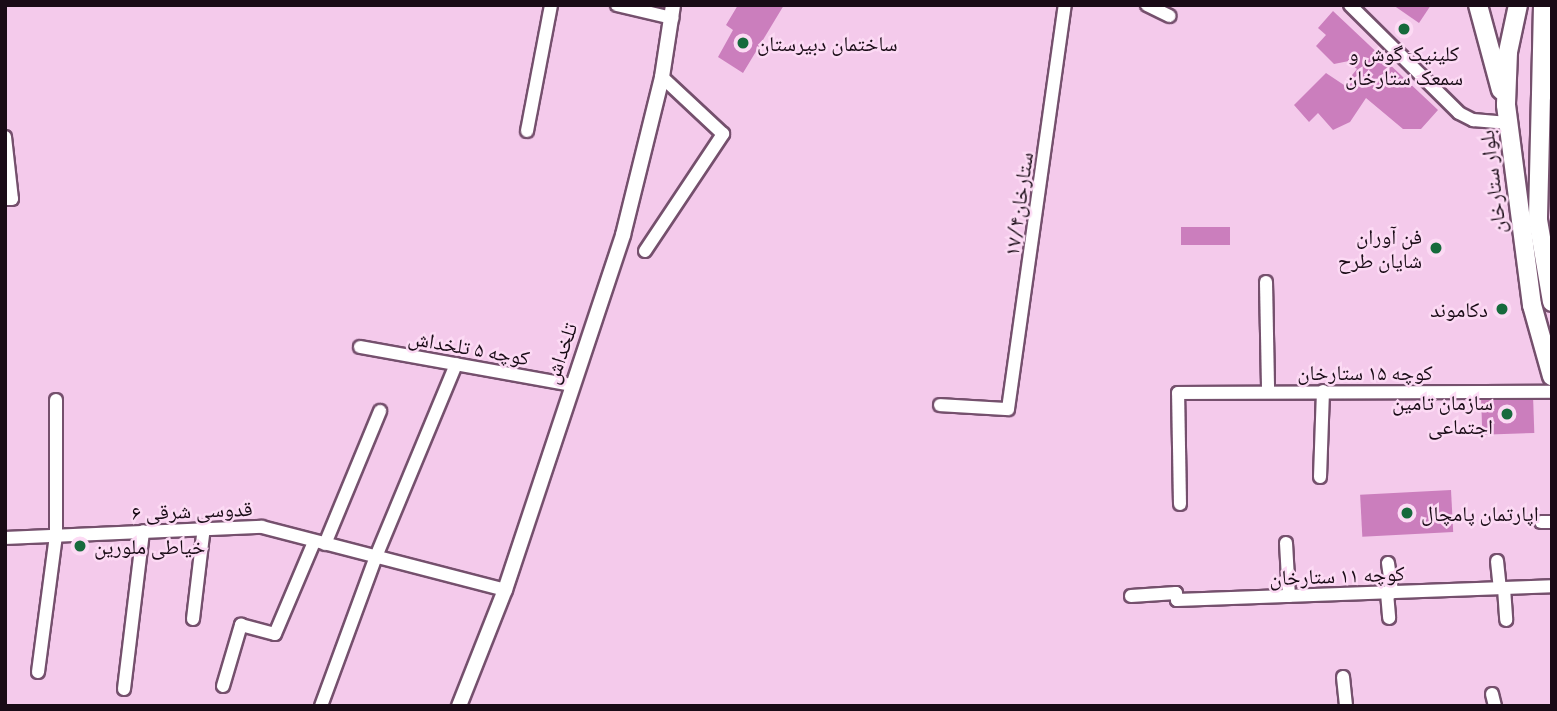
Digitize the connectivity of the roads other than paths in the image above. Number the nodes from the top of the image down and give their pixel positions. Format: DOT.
graph roads {
  1 [pos="551,5"];
  2 [pos="617,5"];
  3 [pos="1065,5"];
  4 [pos="1147,5"];
  5 [pos="1350,5"];
  6 [pos="1478,5"];
  7 [pos="1543,5"];
  8 [pos="1519,10"];
  9 [pos="673,11"];
  10 [pos="1170,16"];
  11 [pos="662,76"];
  12 [pos="1541,94"];
  13 [pos="1506,105"];
  14 [pos="1508,123"];
  15 [pos="527,131"];
  16 [pos="5,137"];
  17 [pos="1552,139"];
  18 [pos="7,168"];
  19 [pos="1552,193"];
  20 [pos="9,199"];
  21 [pos="645,251"];
  22 [pos="1266,282"];
  23 [pos="1552,302"];
  24 [pos="360,347"];
  25 [pos="456,364"];
  26 [pos="1552,376"];
  27 [pos="571,386"];
  28 [pos="1268,391"];
  29 [pos="1323,391"];
  30 [pos="1552,392"];
  31 [pos="56,400"];
  32 [pos="940,405"];
  33 [pos="380,411"];
  34 [pos="1320,477"];
  35 [pos="1180,503"];
  36 [pos="204,527"];
  37 [pos="143,531"];
  38 [pos="56,535"];
  39 [pos="5,538"];
  40 [pos="1286,542"];
  41 [pos="320,543"];
  42 [pos="375,559"];
  43 [pos="1497,561"];
  44 [pos="1388,563"];
  45 [pos="1552,586"];
  46 [pos="1502,588"];
  47 [pos="505,590"];
  48 [pos="1390,593"];
  49 [pos="1131,596"];
  50 [pos="1289,596"];
  51 [pos="1389,618"];
  52 [pos="193,619"];
  53 [pos="1506,620"];
  54 [pos="38,671"];
  55 [pos="1343,677"];
  56 [pos="223,687"];
  57 [pos="124,689"];
  58 [pos="321,706"];
  59 [pos="459,706"];
  60 [pos="1346,706"];
  1 -- 15 [label="street"];
  2 -- 9 [label="street"];
  3 -- 32 [label="street, ستارخان۱۷/۴"];
  4 -- 10 [label="street"];
  5 -- 14 [label="street"];
  6 -- 13 [label="main road"];
  7 -- 12 [label="main road"];
  8 -- 13 [label="main road"];
  9 -- 11 [label="street, تلخداش"];
  11 -- 21 [label="street"];
  11 -- 27 [label="street, تلخداش"];
  12 -- 23 [label="main road, بلوار ستارخان"];
  13 -- 14 [label="main road, بلوار ستارخان"];
  14 -- 26 [label="main road, بلوار ستارخان"];
  16 -- 18 [label="street"];
  17 -- 19 [label="main road"];
  18 -- 20 [label="street"];
  22 -- 28 [label="street"];
  24 -- 25 [label="street, کوچه ۵ تلخداش"];
  25 -- 27 [label="street, کوچه ۵ تلخداش"];
  25 -- 42 [label="street"];
  27 -- 47 [label="street, تلخداش"];
  28 -- 29 [label="street, کوچه ۱۵ ستارخان"];
  28 -- 35 [label="street, کوچه ۱۵ ستارخان"];
  29 -- 30 [label="street, کوچه ۱۵ ستارخان"];
  29 -- 34 [label="street"];
  31 -- 38 [label="street"];
  33 -- 41 [label="street"];
  36 -- 37 [label="street, قدوسی شرقی ۶"];
  36 -- 41 [label="street, قدوسی شرقی ۶"];
  36 -- 52 [label="street"];
  37 -- 38 [label="street, قدوسی شرقی ۶"];
  37 -- 57 [label="street"];
  38 -- 39 [label="street, قدوسی شرقی ۶"];
  38 -- 54 [label="street"];
  40 -- 50 [label="street"];
  41 -- 42 [label="street, قدوسی شرقی ۶"];
  41 -- 56 [label="street"];
  42 -- 47 [label="street, قدوسی شرقی ۶"];
  42 -- 58 [label="street"];
  43 -- 46 [label="street"];
  44 -- 48 [label="street"];
  45 -- 46 [label="street, کوچه ۱۱ ستارخان"];
  46 -- 48 [label="street, کوچه ۱۱ ستارخان"];
  46 -- 53 [label="street"];
  47 -- 59 [label="street, تلخداش"];
  48 -- 50 [label="street, کوچه ۱۱ ستارخان"];
  48 -- 51 [label="street"];
  49 -- 50 [label="street, کوچه ۱۱ ستارخان"];
  55 -- 60 [label="street"];
}
